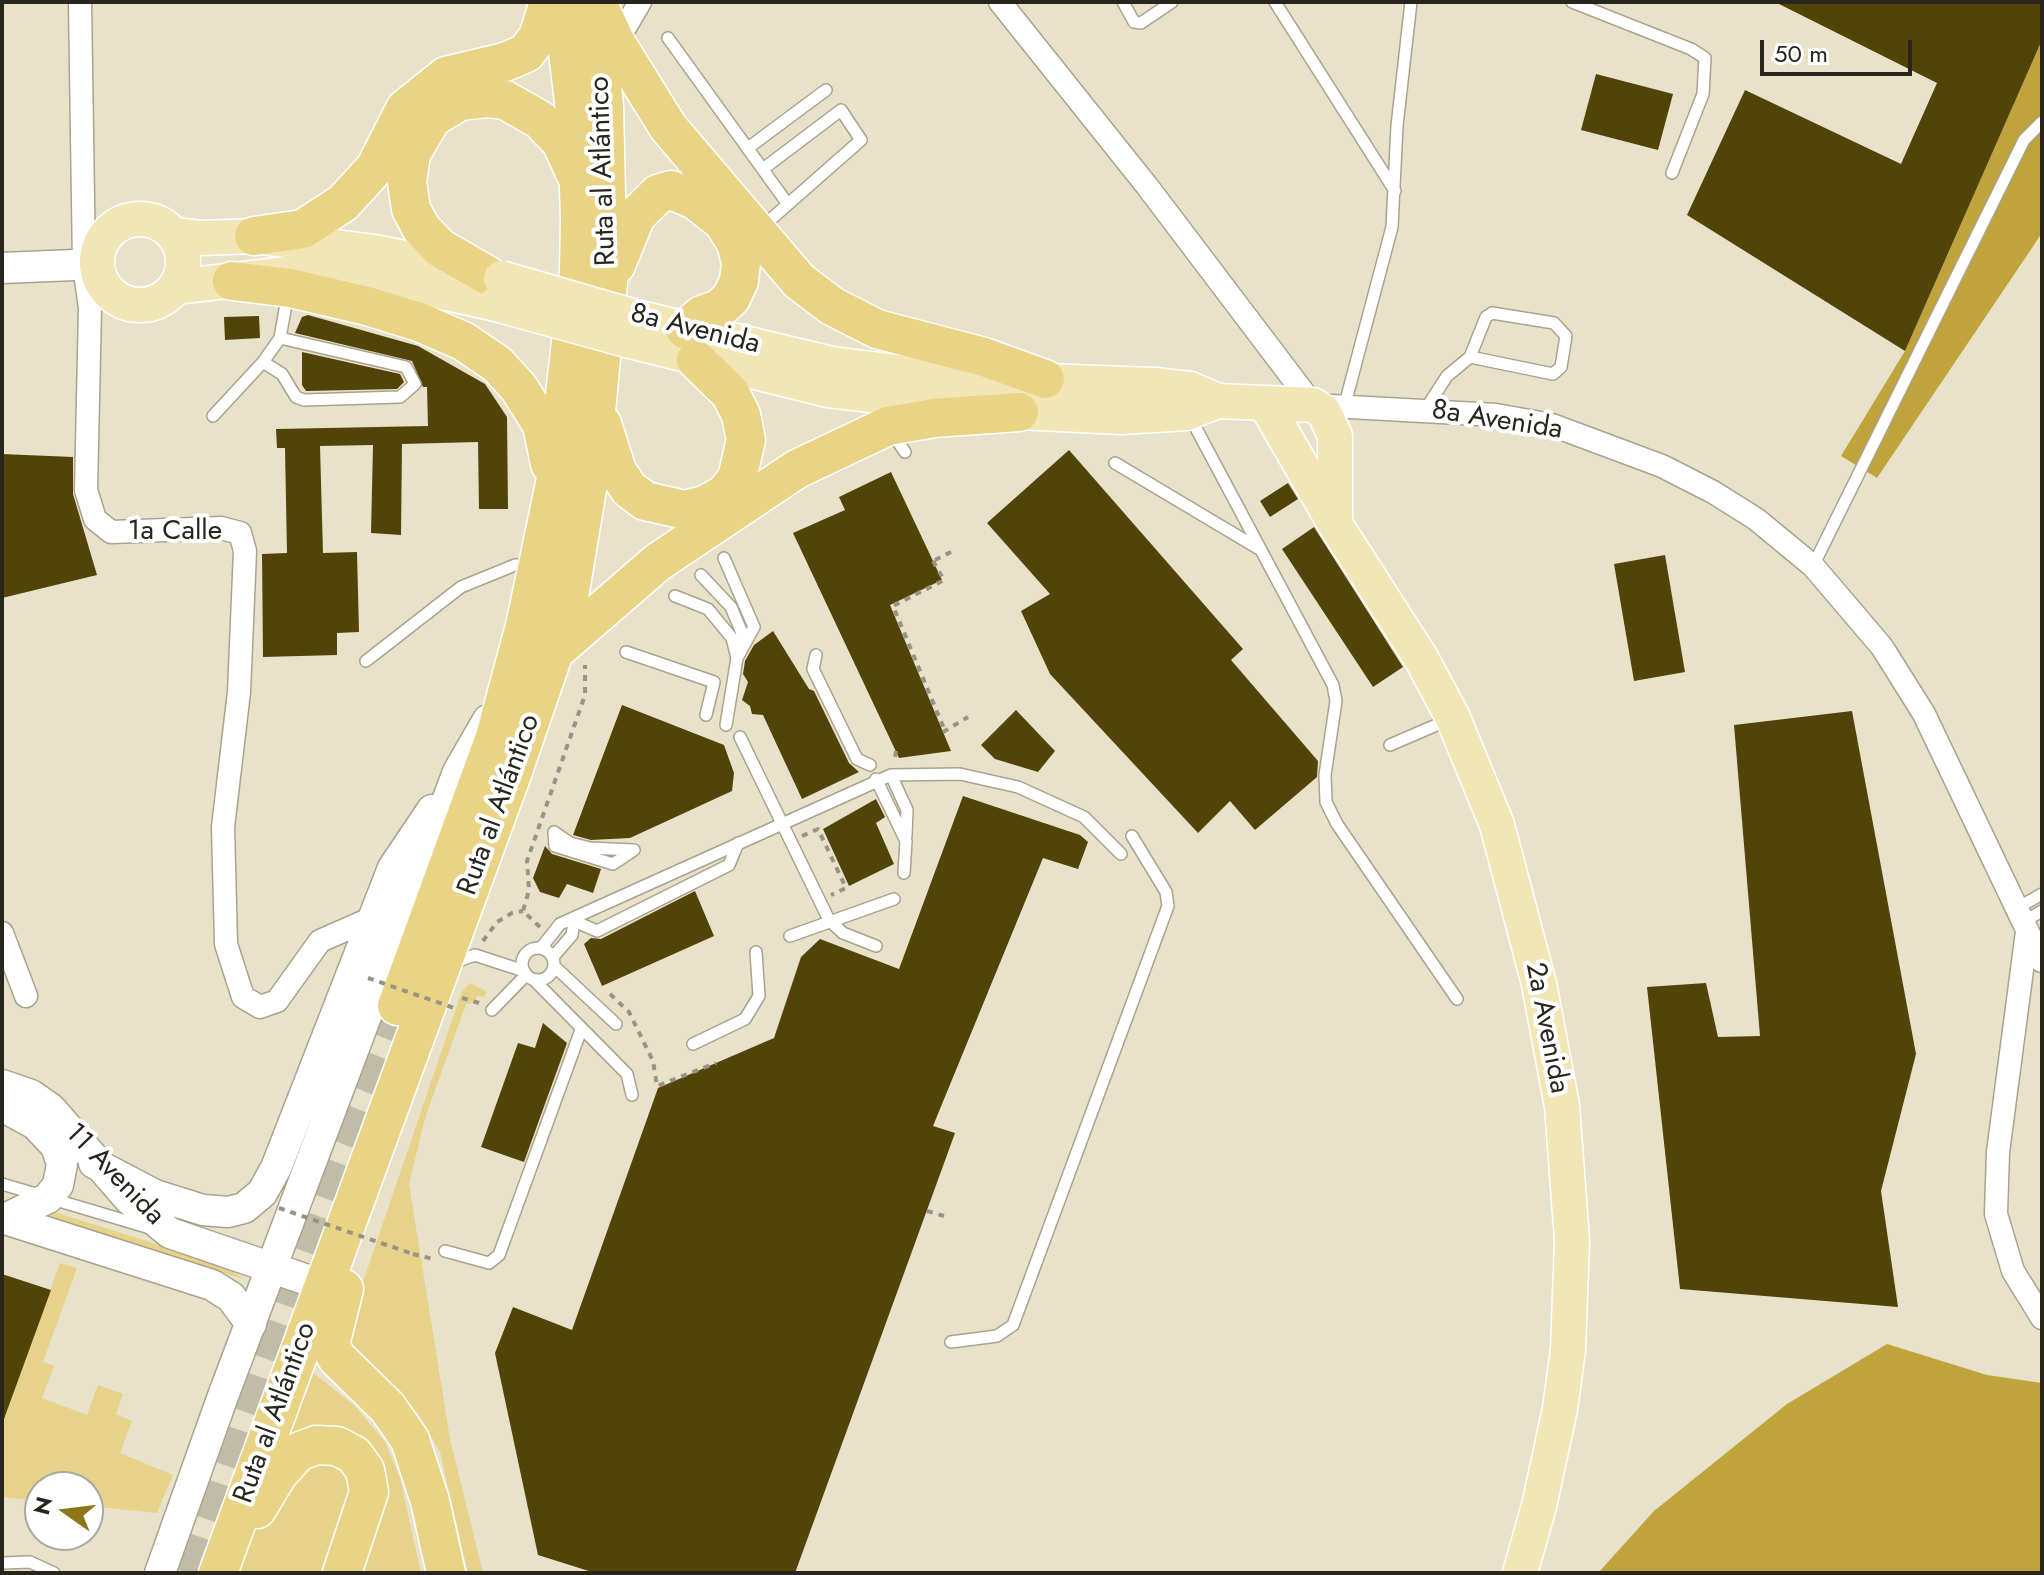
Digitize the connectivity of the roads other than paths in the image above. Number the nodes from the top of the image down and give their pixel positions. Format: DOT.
graph roads {
  1 [pos="80,2"];
  2 [pos="549,2"];
  3 [pos="562,2"];
  4 [pos="592,2"];
  5 [pos="599,2"];
  6 [pos="640,2"];
  7 [pos="1000,2"];
  8 [pos="1123,2"];
  9 [pos="1172,2"];
  10 [pos="1275,2"];
  11 [pos="1411,2"];
  12 [pos="1572,2"];
  13 [pos="668,38"];
  14 [pos="616,43"];
  15 [pos="826,90"];
  16 [pos="2042,122"];
  17 [pos="748,148"];
  18 [pos="763,169"];
  19 [pos="1672,173"];
  20 [pos="579,182"];
  21 [pos="1396,192"];
  22 [pos="787,203"];
  23 [pos="756,233"];
  24 [pos="174,235"];
  25 [pos="254,236"];
  26 [pos="91,264"];
  27 [pos="2,268"];
  28 [pos="232,281"];
  29 [pos="608,283"];
  30 [pos="495,286"];
  31 [pos="175,287"];
  32 [pos="290,288"];
  33 [pos="280,338"];
  34 [pos="690,345"];
  35 [pos="1470,357"];
  36 [pos="263,362"];
  37 [pos="1045,379"];
  38 [pos="597,402"];
  39 [pos="1265,403"];
  40 [pos="1329,404"];
  41 [pos="1202,407"];
  42 [pos="1425,410"];
  43 [pos="1019,412"];
  44 [pos="213,416"];
  45 [pos="1115,463"];
  46 [pos="555,484"];
  47 [pos="1335,524"];
  48 [pos="1262,550"];
  49 [pos="724,558"];
  50 [pos="539,566"];
  51 [pos="1813,566"];
  52 [pos="701,575"];
  53 [pos="675,596"];
  54 [pos="554,652"];
  55 [pos="626,652"];
  56 [pos="816,655"];
  57 [pos="737,658"];
  58 [pos="366,661"];
  59 [pos="512,676"];
  60 [pos="706,715"];
  61 [pos="1453,718"];
  62 [pos="726,725"];
  63 [pos="740,737"];
  64 [pos="1390,745"];
  65 [pos="870,765"];
  66 [pos="458,772"];
  67 [pos="891,775"];
  68 [pos="876,779"];
  69 [pos="790,823"];
  70 [pos="554,832"];
  71 [pos="1132,836"];
  72 [pos="906,841"];
  73 [pos="738,843"];
  74 [pos="634,850"];
  75 [pos="1121,854"];
  76 [pos="904,873"];
  77 [pos="2042,894"];
  78 [pos="894,899"];
  79 [pos="2027,918"];
  80 [pos="370,919"];
  81 [pos="829,920"];
  82 [pos="574,921"];
  83 [pos="2,933"];
  84 [pos="790,936"];
  85 [pos="876,946"];
  86 [pos="541,948"];
  87 [pos="756,952"];
  88 [pos="2042,961"];
  89 [pos="458,962"];
  90 [pos="554,962"];
  91 [pos="528,975"];
  92 [pos="26,996"];
  93 [pos="1457,999"];
  94 [pos="397,1006"];
  95 [pos="492,1010"];
  96 [pos="616,1024"];
  97 [pos="581,1030"];
  98 [pos="693,1044"];
  99 [pos="2,1085"];
  100 [pos="632,1095"];
  101 [pos="2,1106"];
  102 [pos="94,1163"];
  103 [pos="2,1184"];
  104 [pos="48,1198"];
  105 [pos="3,1219"];
  106 [pos="170,1233"];
  107 [pos="339,1238"];
  108 [pos="445,1251"];
  109 [pos="272,1267"];
  110 [pos="322,1285"];
  111 [pos="2042,1318"];
  112 [pos="251,1324"];
  113 [pos="951,1342"];
  114 [pos="2,1563"];
  115 [pos="54,1573"];
  116 [pos="160,1573"];
  117 [pos="218,1573"];
  118 [pos="342,1573"];
  119 [pos="445,1573"];
  120 [pos="1520,1573"];
  1 -- 26 [label="street, 1a Calle"];
  2 -- 25 [label="highway"];
  3 -- 20 [label="highway, Ruta al Atlántico"];
  4 -- 29 [label="highway, Ruta al Atlántico"];
  5 -- 14 [label="highway"];
  6 -- 14 [label="street"];
  7 -- 40 [label="street"];
  8 -- 9 [label="lane"];
  10 -- 21 [label="lane"];
  11 -- 21 [label="lane"];
  12 -- 19 [label="lane"];
  13 -- 17 [label="lane"];
  14 -- 23 [label="highway"];
  15 -- 17 [label="lane"];
  16 -- 51 [label="lane"];
  17 -- 18 [label="lane"];
  18 -- 22 [label="lane"];
  18 -- 22 [label="lane"];
  20 -- 30 [label="highway"];
  20 -- 46 [label="highway, Ruta al Atlántico"];
  21 -- 40 [label="lane"];
  22 -- 23 [label="lane"];
  23 -- 37 [label="highway"];
  24 -- 25 [label="main road, 8a Avenida"];
  24 -- 26 [label="main road"];
  24 -- 31 [label="main road"];
  25 -- 30 [label="main road, 8a Avenida"];
  26 -- 27 [label="main road"];
  26 -- 31 [label="main road"];
  26 -- 80 [label="street, 1a Calle"];
  28 -- 30 [label="main road, 8a Avenida"];
  28 -- 31 [label="main road, 8a Avenida"];
  28 -- 32 [label="highway"];
  29 -- 34 [label="highway"];
  29 -- 38 [label="highway, Ruta al Atlántico"];
  30 -- 34 [label="main road, 8a Avenida, bridge"];
  32 -- 33 [label="lane"];
  32 -- 46 [label="highway"];
  33 -- 36 [label="lane"];
  33 -- 36 [label="lane"];
  34 -- 37 [label="main road, 8a Avenida"];
  34 -- 38 [label="highway"];
  34 -- 43 [label="main road, 8a Avenida"];
  35 -- 35 [label="lane"];
  35 -- 42 [label="lane"];
  36 -- 44 [label="lane"];
  37 -- 41 [label="main road, 8a Avenida"];
  38 -- 54 [label="highway, Ruta al Atlántico"];
  39 -- 40 [label="main road, 8a Avenida"];
  39 -- 41 [label="main road, 8a Avenida"];
  39 -- 47 [label="main road, 2a Avenida"];
  40 -- 42 [label="street, 8a Avenida"];
  40 -- 47 [label="main road"];
  41 -- 43 [label="main road, 8a Avenida"];
  41 -- 48 [label="lane"];
  42 -- 51 [label="street, 8a Avenida"];
  43 -- 54 [label="highway"];
  45 -- 48 [label="lane"];
  46 -- 50 [label="highway, Ruta al Atlántico"];
  47 -- 61 [label="main road, 2a Avenida"];
  48 -- 93 [label="lane"];
  49 -- 57 [label="lane"];
  50 -- 58 [label="lane"];
  50 -- 59 [label="highway, Ruta al Atlántico"];
  51 -- 79 [label="street, 8a Avenida"];
  52 -- 57 [label="lane"];
  53 -- 57 [label="lane"];
  54 -- 89 [label="highway, Ruta al Atlántico"];
  55 -- 60 [label="lane"];
  56 -- 65 [label="lane"];
  57 -- 62 [label="lane"];
  59 -- 66 [label="main road, Ruta al Atlántico"];
  59 -- 94 [label="highway, Ruta al Atlántico"];
  61 -- 64 [label="lane"];
  61 -- 120 [label="main road, 2a Avenida"];
  63 -- 69 [label="lane"];
  66 -- 80 [label="main road"];
  66 -- 109 [label="main road, Ruta al Atlántico"];
  67 -- 68 [label="lane"];
  67 -- 72 [label="lane"];
  67 -- 75 [label="lane"];
  68 -- 69 [label="lane"];
  68 -- 72 [label="lane"];
  69 -- 73 [label="lane"];
  69 -- 81 [label="lane"];
  70 -- 74 [label="lane"];
  71 -- 113 [label="lane"];
  72 -- 76 [label="lane"];
  73 -- 82 [label="lane"];
  73 -- 82 [label="lane"];
  77 -- 79 [label="lane"];
  78 -- 81 [label="lane"];
  79 -- 88 [label="street, 8a Avenida"];
  79 -- 111 [label="street"];
  80 -- 102 [label="main road"];
  81 -- 84 [label="lane"];
  81 -- 85 [label="lane"];
  82 -- 86 [label="lane"];
  82 -- 90 [label="lane"];
  83 -- 92 [label="street"];
  86 -- 90 [label="lane"];
  86 -- 91 [label="lane"];
  87 -- 98 [label="lane"];
  89 -- 91 [label="lane"];
  89 -- 107 [label="highway, Ruta al Atlántico"];
  90 -- 91 [label="lane"];
  90 -- 96 [label="lane"];
  91 -- 95 [label="lane"];
  91 -- 97 [label="lane"];
  97 -- 100 [label="lane"];
  97 -- 108 [label="lane"];
  99 -- 102 [label="main road, 11 Avenida"];
  101 -- 104 [label="main road"];
  102 -- 106 [label="main road, 11 Avenida"];
  103 -- 104 [label="lane"];
  104 -- 105 [label="main road"];
  104 -- 106 [label="lane"];
  105 -- 112 [label="main road, 11 Avenida"];
  106 -- 109 [label="main road, 11 Avenida"];
  107 -- 110 [label="highway, Ruta al Atlántico"];
  107 -- 119 [label="highway"];
  109 -- 110 [label="main road, 11 Avenida"];
  109 -- 112 [label="main road, Ruta al Atlántico"];
  110 -- 117 [label="highway, Ruta al Atlántico"];
  112 -- 116 [label="main road, Ruta al Atlántico"];
  114 -- 115 [label="lane"];
  117 -- 118 [label="highway"];
}
